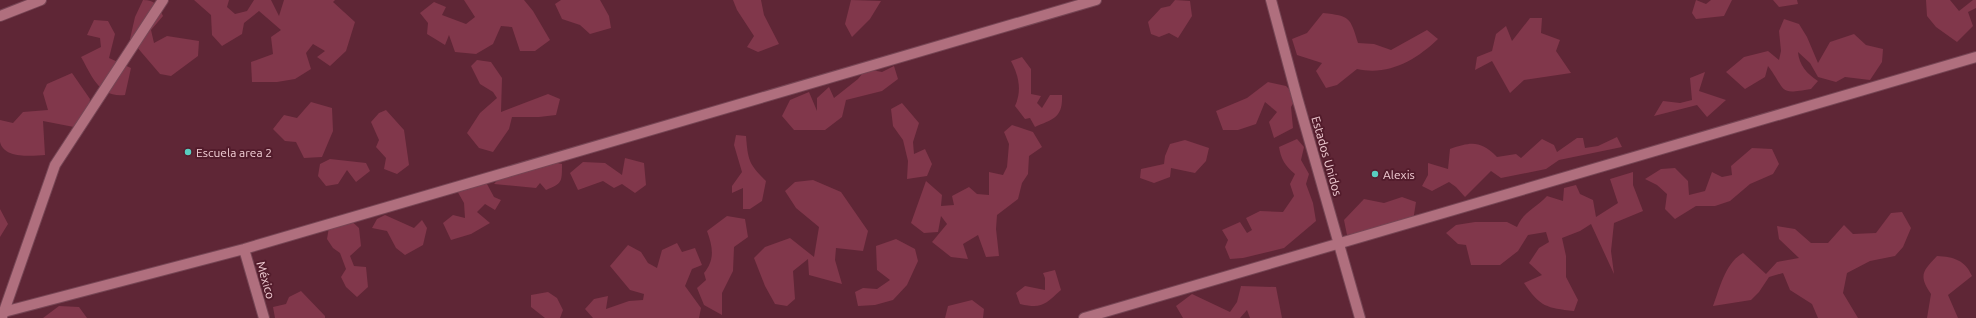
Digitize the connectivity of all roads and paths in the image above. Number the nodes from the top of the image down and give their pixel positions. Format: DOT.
graph roads {
  1 [pos="41,0"];
  2 [pos="163,0"];
  3 [pos="1096,0"];
  4 [pos="1271,0"];
  5 [pos="0,16"];
  6 [pos="1976,57"];
  7 [pos="1339,244"];
  8 [pos="244,249"];
  9 [pos="2,314"];
  10 [pos="264,318"];
  11 [pos="1084,318"];
  12 [pos="1360,318"];
  1 -- 5 [label="street"];
  2 -- 9 [label="street"];
  3 -- 8 [label="street"];
  4 -- 7 [label="street, Estados Unidos"];
  6 -- 7 [label="street"];
  7 -- 11 [label="street"];
  7 -- 12 [label="street, Estados Unidos"];
  8 -- 9 [label="street"];
  8 -- 10 [label="street, México"];
}
